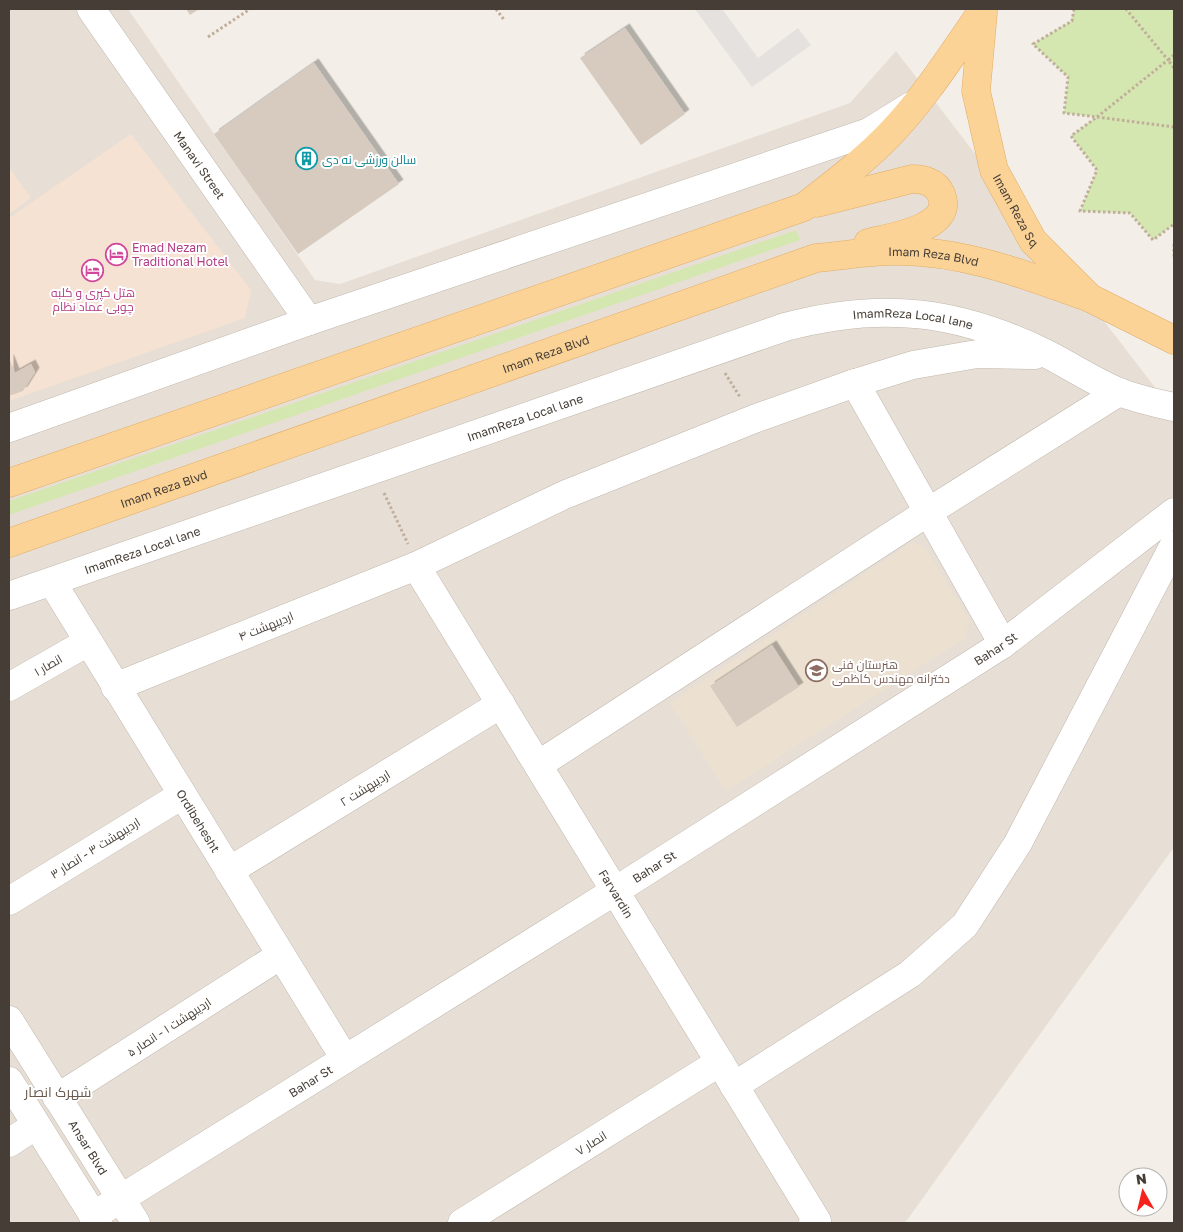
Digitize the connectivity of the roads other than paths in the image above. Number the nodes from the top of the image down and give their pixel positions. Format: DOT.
graph roads {
  1 [pos="91,9"];
  2 [pos="983,10"];
  3 [pos="917,103"];
  4 [pos="804,207"];
  5 [pos="816,258"];
  6 [pos="1090,298"];
  7 [pos="309,321"];
  8 [pos="1174,340"];
  9 [pos="1048,355"];
  10 [pos="855,383"];
  11 [pos="1120,392"];
  12 [pos="1174,407"];
  13 [pos="9,428"];
  14 [pos="9,483"];
  15 [pos="928,512"];
  16 [pos="1174,512"];
  17 [pos="9,543"];
  18 [pos="1174,544"];
  19 [pos="416,566"];
  20 [pos="52,582"];
  21 [pos="9,596"];
  22 [pos="88,642"];
  23 [pos="1003,644"];
  24 [pos="9,687"];
  25 [pos="115,687"];
  26 [pos="501,704"];
  27 [pos="538,765"];
  28 [pos="182,795"];
  29 [pos="229,871"];
  30 [pos="615,891"];
  31 [pos="9,901"];
  32 [pos="281,955"];
  33 [pos="9,1020"];
  34 [pos="345,1059"];
  35 [pos="720,1062"];
  36 [pos="9,1081"];
  37 [pos="734,1086"];
  38 [pos="58,1098"];
  39 [pos="36,1125"];
  40 [pos="9,1143"];
  41 [pos="121,1200"];
  42 [pos="95,1219"];
  43 [pos="815,1222"];
  44 [pos="136,1223"];
  45 [pos="462,1223"];
  1 -- 7 [label="street, Manavi Street"];
  2 -- 3 [label="main road"];
  2 -- 6 [label="main road, Imam Reza Sq"];
  3 -- 4 [label="main road"];
  3 -- 7 [label="street"];
  4 -- 5 [label="main road"];
  4 -- 14 [label="main road"];
  5 -- 6 [label="main road, Imam Reza Blvd"];
  5 -- 17 [label="main road, Imam Reza Blvd"];
  6 -- 8 [label="main road, Imam Reza Sq"];
  7 -- 13 [label="street"];
  9 -- 10 [label="street, اردیبهشت ۴"];
  9 -- 11 [label="street, ImamReza Local lane"];
  9 -- 20 [label="street, ImamReza Local lane"];
  10 -- 15 [label="street"];
  10 -- 19 [label="street, اردیبهشت ۴"];
  11 -- 12 [label="street, ImamReza Local lane"];
  11 -- 15 [label="street"];
  15 -- 23 [label="street"];
  15 -- 27 [label="street"];
  16 -- 23 [label="street, Bahar St"];
  18 -- 37 [label="street"];
  19 -- 25 [label="street, اردیبهشت ۴"];
  19 -- 26 [label="street, Farvardin"];
  20 -- 21 [label="street, ImamReza Local lane"];
  20 -- 22 [label="street, Ordibehesht"];
  22 -- 24 [label="street, انصار ۱"];
  22 -- 25 [label="street, Ordibehesht"];
  23 -- 30 [label="street, Bahar St"];
  25 -- 28 [label="street, Ordibehesht"];
  26 -- 27 [label="street, Farvardin"];
  26 -- 29 [label="street, اردیبهشت ۲"];
  27 -- 30 [label="street, Farvardin"];
  28 -- 29 [label="street, Ordibehesht"];
  28 -- 31 [label="street, اردیبهشت ۳ - انصار ۳"];
  29 -- 32 [label="street, Ordibehesht"];
  30 -- 34 [label="street, Bahar St"];
  30 -- 35 [label="street, Farvardin"];
  32 -- 34 [label="street, Ordibehesht"];
  32 -- 38 [label="street, اردیبهشت ۱ - انصار ۵"];
  33 -- 38 [label="street, Ansar Blvd"];
  34 -- 41 [label="street, Bahar St"];
  35 -- 37 [label="street, Farvardin"];
  35 -- 45 [label="street, انصار ۷"];
  36 -- 39 [label="street"];
  37 -- 43 [label="street, Farvardin"];
  38 -- 41 [label="street, Ansar Blvd"];
  39 -- 40 [label="street"];
  39 -- 42 [label="street"];
  41 -- 42 [label="street, Bahar St"];
  41 -- 44 [label="street, Ansar Blvd"];
}
